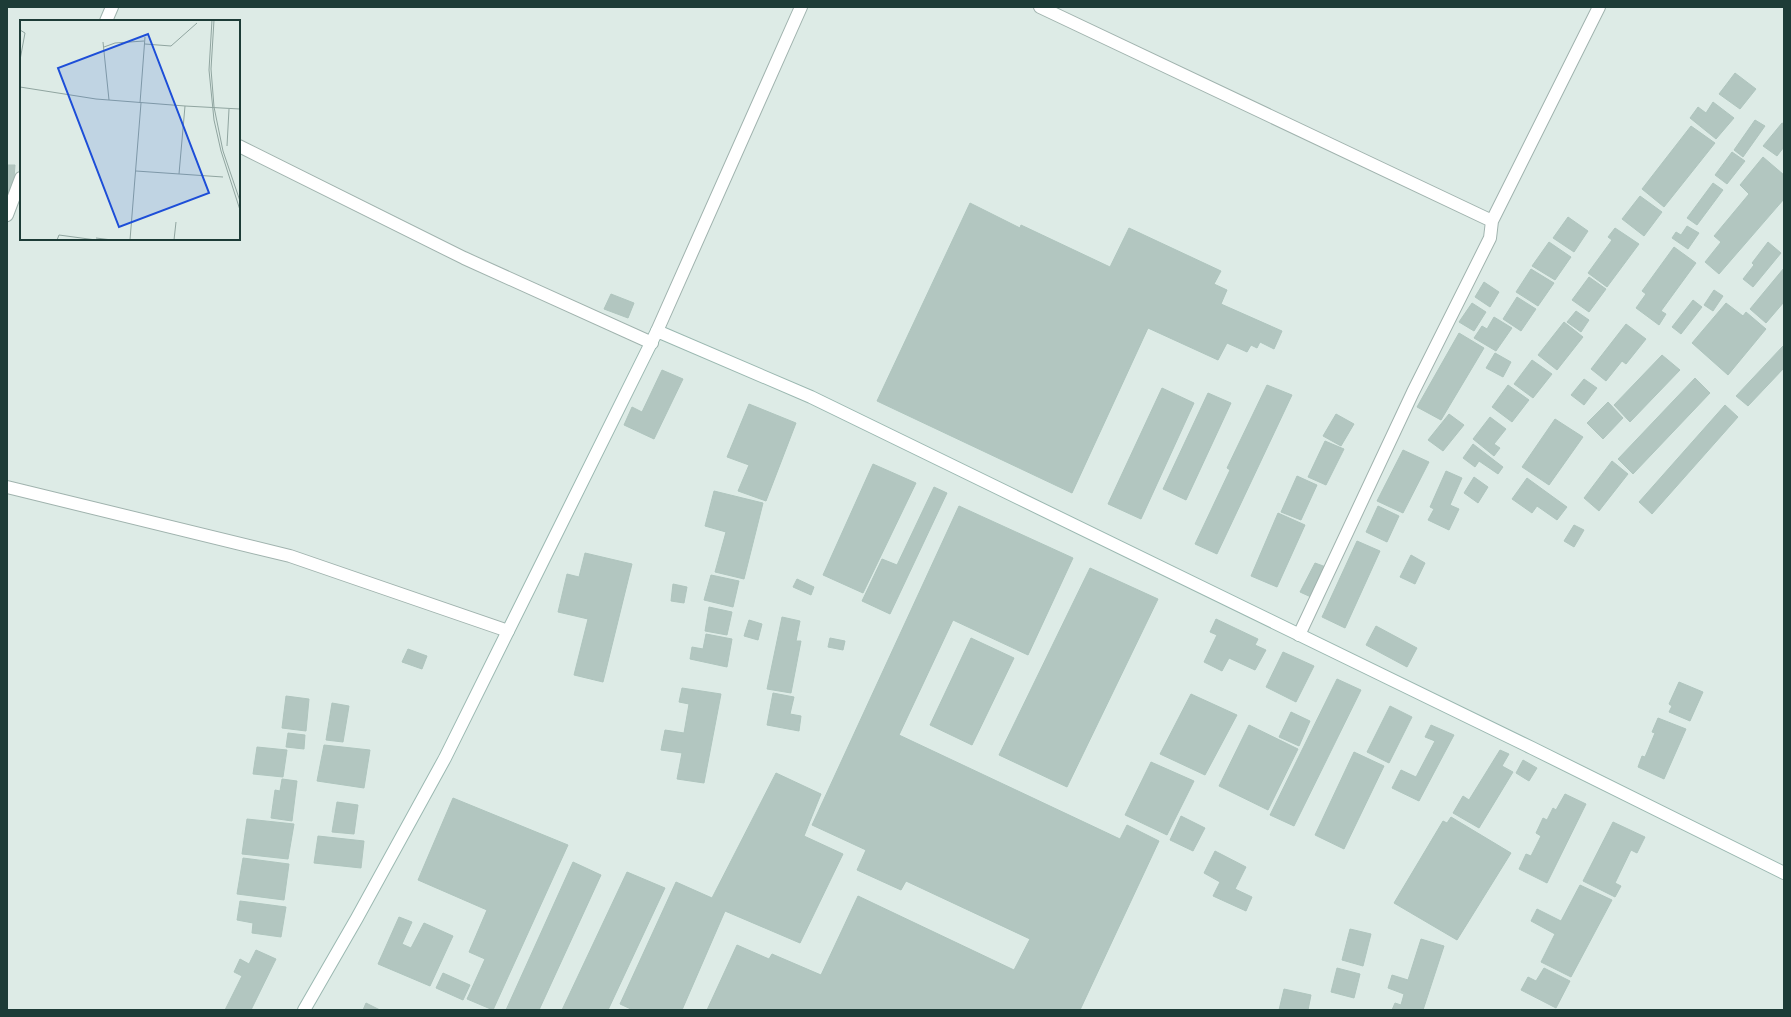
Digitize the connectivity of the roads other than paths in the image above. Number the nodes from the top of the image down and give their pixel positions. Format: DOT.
graph roads {
  1 [pos="112,7"];
  2 [pos="801,7"];
  3 [pos="1040,7"];
  4 [pos="1599,7"];
  5 [pos="106,20"];
  6 [pos="240,146"];
  7 [pos="20,181"];
  8 [pos="7,215"];
  9 [pos="1492,221"];
  10 [pos="657,331"];
  11 [pos="652,343"];
  12 [pos="7,487"];
  13 [pos="508,631"];
  14 [pos="1299,635"];
  15 [pos="1784,873"];
  16 [pos="304,1010"];
  1 -- 5 [label="street"];
  2 -- 10 [label="street"];
  3 -- 9 [label="street"];
  4 -- 9 [label="street"];
  6 -- 11 [label="street"];
  7 -- 8 [label="street"];
  9 -- 14 [label="street"];
  10 -- 11 [label="street"];
  10 -- 14 [label="street"];
  11 -- 13 [label="street"];
  12 -- 13 [label="street"];
  13 -- 16 [label="street"];
  14 -- 15 [label="street"];
}
